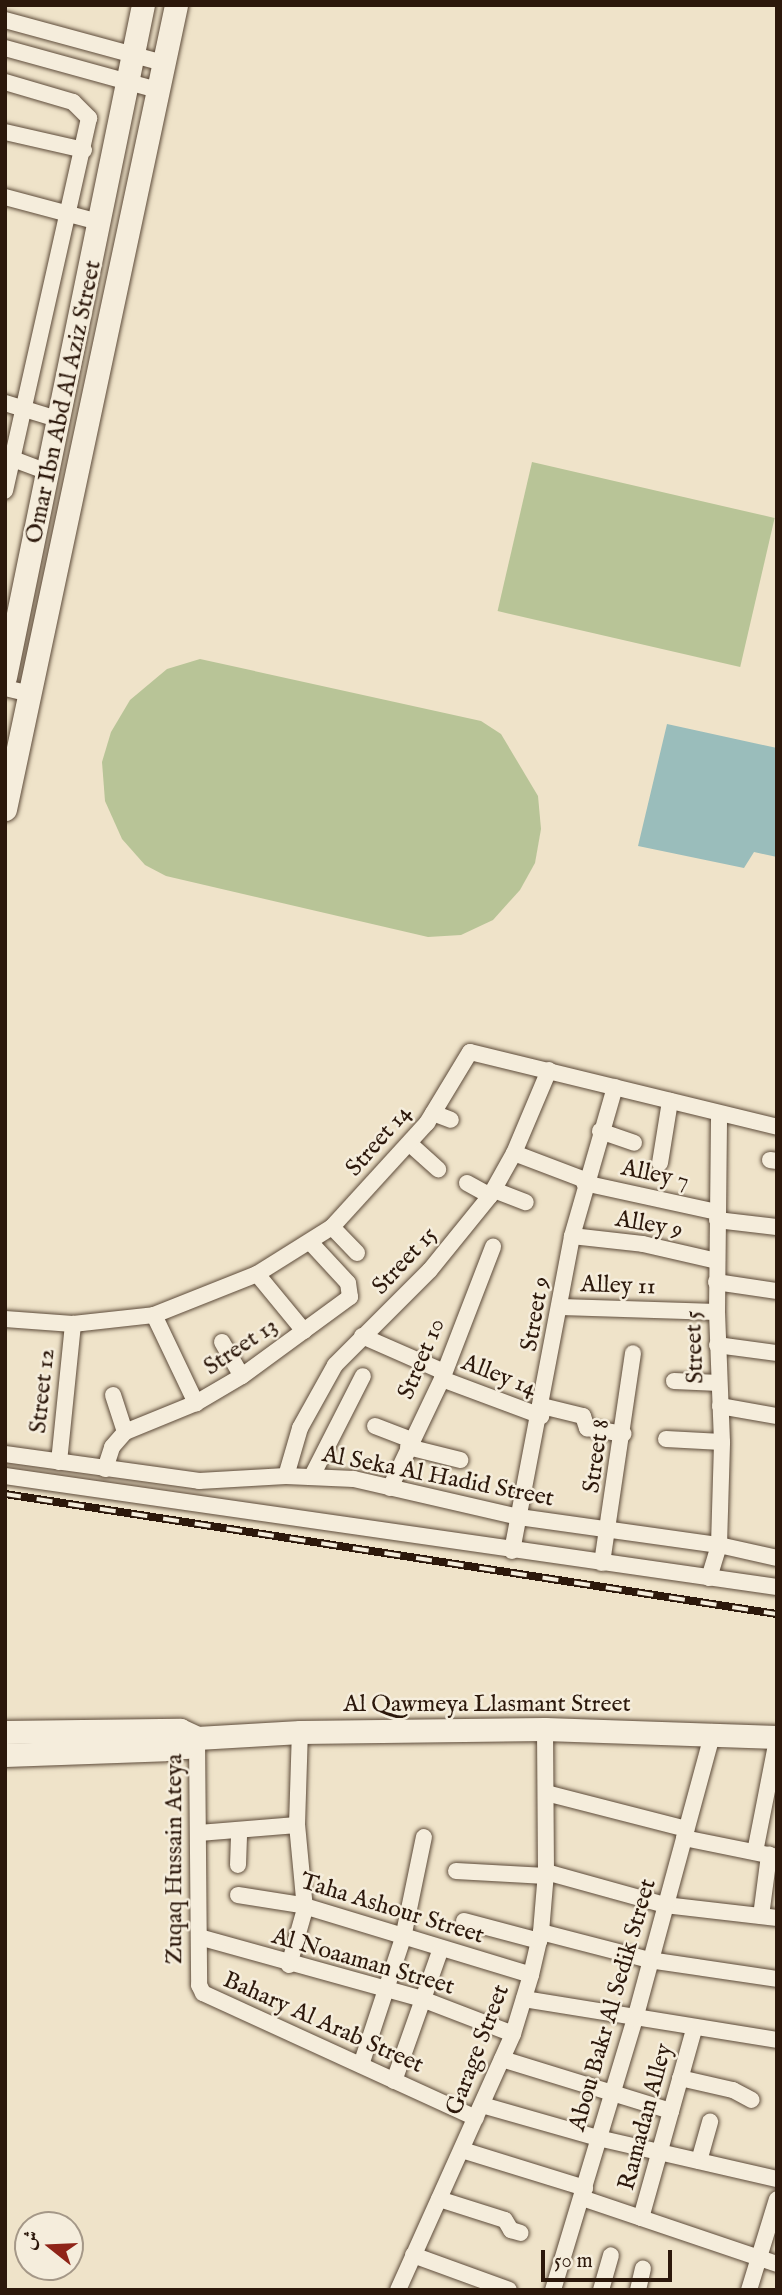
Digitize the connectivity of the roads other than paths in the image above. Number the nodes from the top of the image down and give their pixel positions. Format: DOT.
graph roads {
  1 [pos="143,5"];
  2 [pos="176,5"];
  3 [pos="5,20"];
  4 [pos="5,48"];
  5 [pos="133,54"];
  6 [pos="163,64"];
  7 [pos="126,81"];
  8 [pos="5,82"];
  9 [pos="157,90"];
  10 [pos="5,132"];
  11 [pos="84,149"];
  12 [pos="5,197"];
  13 [pos="69,215"];
  14 [pos="99,222"];
  15 [pos="5,403"];
  16 [pos="25,410"];
  17 [pos="57,419"];
  18 [pos="9,457"];
  19 [pos="45,471"];
  20 [pos="5,492"];
  21 [pos="5,677"];
  22 [pos="5,688"];
  23 [pos="30,694"];
  24 [pos="14,726"];
  25 [pos="5,809"];
  26 [pos="549,1070"];
  27 [pos="615,1087"];
  28 [pos="670,1101"];
  29 [pos="433,1113"];
  30 [pos="719,1114"];
  31 [pos="451,1121"];
  32 [pos="777,1127"];
  33 [pos="600,1131"];
  34 [pos="634,1143"];
  35 [pos="410,1144"];
  36 [pos="514,1153"];
  37 [pos="660,1163"];
  38 [pos="438,1169"];
  39 [pos="584,1182"];
  40 [pos="467,1183"];
  41 [pos="492,1193"];
  42 [pos="526,1202"];
  43 [pos="717,1216"];
  44 [pos="332,1227"];
  45 [pos="777,1227"];
  46 [pos="572,1236"];
  47 [pos="311,1243"];
  48 [pos="493,1247"];
  49 [pos="357,1253"];
  50 [pos="717,1261"];
  51 [pos="257,1274"];
  52 [pos="716,1282"];
  53 [pos="777,1291"];
  54 [pos="561,1307"];
  55 [pos="717,1312"];
  56 [pos="154,1315"];
  57 [pos="5,1320"];
  58 [pos="73,1324"];
  59 [pos="304,1331"];
  60 [pos="362,1336"];
  61 [pos="222,1342"];
  62 [pos="717,1345"];
  63 [pos="633,1353"];
  64 [pos="777,1353"];
  65 [pos="443,1375"];
  66 [pos="242,1376"];
  67 [pos="363,1376"];
  68 [pos="674,1381"];
  69 [pos="719,1383"];
  70 [pos="113,1395"];
  71 [pos="195,1403"];
  72 [pos="720,1406"];
  73 [pos="541,1411"];
  74 [pos="777,1416"];
  75 [pos="375,1426"];
  76 [pos="125,1432"];
  77 [pos="624,1434"];
  78 [pos="666,1439"];
  79 [pos="722,1442"];
  80 [pos="409,1444"];
  81 [pos="5,1454"];
  82 [pos="460,1460"];
  83 [pos="59,1462"];
  84 [pos="105,1469"];
  85 [pos="5,1476"];
  86 [pos="286,1476"];
  87 [pos="312,1476"];
  88 [pos="390,1488"];
  89 [pos="519,1517"];
  90 [pos="610,1530"];
  91 [pos="719,1545"];
  92 [pos="512,1551"];
  93 [pos="777,1559"];
  94 [pos="602,1563"];
  95 [pos="709,1578"];
  96 [pos="777,1587"];
  97 [pos="545,1729"];
  98 [pos="6,1732"];
  99 [pos="300,1732"];
  100 [pos="713,1732"];
  101 [pos="197,1738"];
  102 [pos="777,1738"];
  103 [pos="6,1755"];
  104 [pos="546,1793"];
  105 [pos="297,1825"];
  106 [pos="239,1830"];
  107 [pos="199,1833"];
  108 [pos="685,1834"];
  109 [pos="424,1837"];
  110 [pos="767,1855"];
  111 [pos="238,1865"];
  112 [pos="456,1871"];
  113 [pos="546,1874"];
  114 [pos="239,1895"];
  115 [pos="664,1905"];
  116 [pos="304,1906"];
  117 [pos="769,1917"];
  118 [pos="464,1921"];
  119 [pos="540,1936"];
  120 [pos="199,1937"];
  121 [pos="402,1938"];
  122 [pos="441,1948"];
  123 [pos="649,1960"];
  124 [pos="289,1965"];
  125 [pos="531,1975"];
  126 [pos="777,1979"];
  127 [pos="199,1980"];
  128 [pos="387,1989"];
  129 [pos="422,1999"];
  130 [pos="524,1999"];
  131 [pos="635,2019"];
  132 [pos="694,2029"];
  133 [pos="513,2034"];
  134 [pos="777,2040"];
  135 [pos="502,2059"];
  136 [pos="362,2065"];
  137 [pos="680,2078"];
  138 [pos="394,2081"];
  139 [pos="612,2092"];
  140 [pos="752,2100"];
  141 [pos="671,2111"];
  142 [pos="479,2112"];
  143 [pos="710,2122"];
  144 [pos="598,2138"];
  145 [pos="461,2150"];
  146 [pos="661,2151"];
  147 [pos="699,2161"];
  148 [pos="777,2179"];
  149 [pos="583,2193"];
  150 [pos="439,2199"];
  151 [pos="777,2199"];
  152 [pos="641,2218"];
  153 [pos="522,2233"];
  154 [pos="413,2255"];
  155 [pos="611,2255"];
  156 [pos="758,2260"];
  157 [pos="777,2264"];
  158 [pos="643,2269"];
  159 [pos="472,2284"];
  160 [pos="398,2290"];
  161 [pos="509,2290"];
  162 [pos="553,2290"];
  163 [pos="601,2290"];
  164 [pos="638,2290"];
  165 [pos="749,2290"];
  1 -- 5 [label="main road, Omar Ibn Abd Al Aziz Street"];
  2 -- 6 [label="main road, Omar Ibn Abd Al Aziz Street"];
  3 -- 5 [label="street"];
  4 -- 7 [label="street"];
  5 -- 6 [label="street"];
  5 -- 7 [label="main road, Omar Ibn Abd Al Aziz Street"];
  6 -- 9 [label="main road, Omar Ibn Abd Al Aziz Street"];
  7 -- 9 [label="street"];
  7 -- 14 [label="main road, Omar Ibn Abd Al Aziz Street"];
  8 -- 11 [label="street"];
  9 -- 23 [label="main road, Omar Ibn Abd Al Aziz Street"];
  10 -- 11 [label="street"];
  11 -- 13 [label="street"];
  12 -- 13 [label="street"];
  13 -- 14 [label="street"];
  13 -- 16 [label="street"];
  14 -- 17 [label="main road, Omar Ibn Abd Al Aziz Street"];
  15 -- 16 [label="street"];
  16 -- 17 [label="street"];
  16 -- 18 [label="street"];
  17 -- 19 [label="main road, Omar Ibn Abd Al Aziz Street"];
  18 -- 19 [label="street"];
  18 -- 20 [label="street"];
  19 -- 21 [label="main road, Omar Ibn Abd Al Aziz Street"];
  22 -- 23 [label="street"];
  23 -- 24 [label="main road, Omar Ibn Abd Al Aziz Street"];
  24 -- 25 [label="main road, Omar Ibn Abd Al Aziz Street"];
  26 -- 27 [label="street, Street 14"];
  26 -- 29 [label="street, Street 14"];
  26 -- 36 [label="street, Street 15"];
  27 -- 28 [label="street, Street 14"];
  27 -- 33 [label="street, Street 9"];
  28 -- 30 [label="street, Street 14"];
  28 -- 37 [label="street"];
  29 -- 31 [label="street"];
  29 -- 35 [label="street, Street 14"];
  30 -- 32 [label="street, Street 14"];
  30 -- 43 [label="street, Street 5"];
  33 -- 34 [label="street"];
  33 -- 39 [label="street, Street 9"];
  35 -- 38 [label="street"];
  35 -- 44 [label="street, Street 14"];
  36 -- 39 [label="street, Alley 7"];
  36 -- 41 [label="street, Street 15"];
  39 -- 43 [label="street, Alley 7"];
  39 -- 46 [label="street, Street 9"];
  40 -- 41 [label="street"];
  41 -- 42 [label="street"];
  41 -- 60 [label="street, Street 15"];
  43 -- 45 [label="street, Alley 7"];
  43 -- 50 [label="street, Street 5"];
  44 -- 47 [label="street, Street 14"];
  44 -- 49 [label="street"];
  46 -- 50 [label="street, Alley 9"];
  46 -- 54 [label="street, Street 9"];
  47 -- 51 [label="street, Street 14"];
  47 -- 59 [label="street, Street 13"];
  48 -- 65 [label="street, Street 10"];
  50 -- 52 [label="street, Street 5"];
  51 -- 56 [label="street, Street 14"];
  51 -- 59 [label="street"];
  52 -- 53 [label="street"];
  52 -- 55 [label="street, Street 5"];
  54 -- 55 [label="street, Alley 11"];
  54 -- 73 [label="street, Street 9"];
  55 -- 62 [label="street, Street 5"];
  56 -- 58 [label="street, Street 14"];
  56 -- 71 [label="street"];
  57 -- 58 [label="street, Street 14"];
  58 -- 83 [label="street, Street 12"];
  59 -- 66 [label="street, Street 13"];
  60 -- 65 [label="street, Alley 14"];
  60 -- 86 [label="street, Street 15"];
  61 -- 66 [label="street"];
  62 -- 64 [label="street"];
  62 -- 69 [label="street, Street 5"];
  63 -- 77 [label="street, Street 8"];
  65 -- 73 [label="street, Alley 14"];
  65 -- 80 [label="street, Street 10"];
  66 -- 71 [label="street, Street 13"];
  67 -- 87 [label="street"];
  68 -- 69 [label="street"];
  69 -- 72 [label="street, Street 5"];
  70 -- 76 [label="street"];
  71 -- 76 [label="street, Street 13"];
  72 -- 74 [label="street"];
  72 -- 79 [label="street, Street 5"];
  73 -- 77 [label="street, Alley 14"];
  73 -- 89 [label="street, Street 9"];
  75 -- 80 [label="street"];
  76 -- 84 [label="street"];
  77 -- 90 [label="street, Street 8"];
  78 -- 79 [label="street"];
  79 -- 91 [label="street, Street 5"];
  80 -- 82 [label="street"];
  80 -- 88 [label="street, Street 10"];
  81 -- 83 [label="street, Al Seka Al Hadid Street"];
  83 -- 84 [label="street, Al Seka Al Hadid Street"];
  84 -- 86 [label="street, Al Seka Al Hadid Street"];
  85 -- 92 [label="street"];
  86 -- 87 [label="street, Al Seka Al Hadid Street"];
  87 -- 88 [label="street, Al Seka Al Hadid Street"];
  88 -- 89 [label="street, Al Seka Al Hadid Street"];
  89 -- 90 [label="street, Al Seka Al Hadid Street"];
  89 -- 92 [label="street, Street 9"];
  90 -- 91 [label="street, Al Seka Al Hadid Street"];
  90 -- 94 [label="street, Street 8"];
  91 -- 93 [label="street, Al Seka Al Hadid Street"];
  91 -- 95 [label="street, Street 5"];
  92 -- 94 [label="street"];
  94 -- 95 [label="street"];
  95 -- 96 [label="street"];
  97 -- 99 [label="main road, Al Qawmeya Llasmant Street"];
  97 -- 100 [label="main road, Al Qawmeya Llasmant Street"];
  97 -- 104 [label="street, Garage Street"];
  98 -- 101 [label="main road, Al Qawmeya Llasmant Street"];
  98 -- 103 [label="main road"];
  99 -- 101 [label="main road, Al Qawmeya Llasmant Street"];
  99 -- 105 [label="street"];
  100 -- 102 [label="main road, Al Qawmeya Llasmant Street"];
  100 -- 108 [label="street, Abou Bakr Al Sedik Street"];
  101 -- 103 [label="main road, Al Qawmeya Llasmant Street"];
  101 -- 107 [label="street, Zuqaq Hussain Ateya"];
  102 -- 110 [label="street"];
  104 -- 108 [label="street"];
  104 -- 113 [label="street, Garage Street"];
  105 -- 106 [label="street"];
  105 -- 116 [label="street"];
  106 -- 107 [label="street"];
  106 -- 111 [label="street"];
  107 -- 120 [label="street, Zuqaq Hussain Ateya"];
  108 -- 110 [label="street"];
  108 -- 115 [label="street, Abou Bakr Al Sedik Street"];
  109 -- 121 [label="street"];
  110 -- 117 [label="street"];
  112 -- 113 [label="street"];
  113 -- 115 [label="street"];
  113 -- 119 [label="street, Garage Street"];
  114 -- 116 [label="street, Taha Ashour Street"];
  115 -- 117 [label="street"];
  115 -- 123 [label="street, Abou Bakr Al Sedik Street"];
  116 -- 121 [label="street, Taha Ashour Street"];
  116 -- 124 [label="street"];
  118 -- 119 [label="street"];
  119 -- 123 [label="street"];
  119 -- 125 [label="street, Garage Street"];
  120 -- 124 [label="street, Al Noaaman Street"];
  120 -- 127 [label="street, Zuqaq Hussain Ateya"];
  121 -- 122 [label="street, Taha Ashour Street"];
  121 -- 128 [label="street"];
  122 -- 125 [label="street, Taha Ashour Street"];
  122 -- 129 [label="street"];
  123 -- 126 [label="street"];
  123 -- 131 [label="street, Abou Bakr Al Sedik Street"];
  124 -- 128 [label="street, Al Noaaman Street"];
  125 -- 130 [label="street, Garage Street"];
  127 -- 136 [label="street, Bahary Al Arab Street"];
  128 -- 129 [label="street, Al Noaaman Street"];
  128 -- 136 [label="street"];
  129 -- 133 [label="street, Al Noaaman Street"];
  129 -- 138 [label="street"];
  130 -- 131 [label="street"];
  130 -- 133 [label="street, Garage Street"];
  131 -- 132 [label="street"];
  131 -- 139 [label="street, Abou Bakr Al Sedik Street"];
  132 -- 134 [label="street"];
  132 -- 137 [label="street, Ramadan Alley"];
  133 -- 135 [label="street, Garage Street"];
  135 -- 139 [label="street"];
  135 -- 142 [label="street, Garage Street"];
  136 -- 138 [label="street, Bahary Al Arab Street"];
  137 -- 140 [label="street"];
  137 -- 141 [label="street, Ramadan Alley"];
  138 -- 142 [label="street, Bahary Al Arab Street"];
  139 -- 141 [label="street"];
  139 -- 144 [label="street, Abou Bakr Al Sedik Street"];
  141 -- 146 [label="street, Ramadan Alley"];
  142 -- 144 [label="street, Bahary Al Arab Street"];
  142 -- 145 [label="street, Garage Street"];
  143 -- 147 [label="street"];
  144 -- 146 [label="street, Bahary Al Arab Street"];
  144 -- 149 [label="street, Abou Bakr Al Sedik Street"];
  145 -- 149 [label="street"];
  145 -- 150 [label="street, Garage Street"];
  146 -- 147 [label="street, Bahary Al Arab Street"];
  146 -- 152 [label="street, Ramadan Alley"];
  147 -- 148 [label="street, Bahary Al Arab Street"];
  149 -- 152 [label="street"];
  149 -- 162 [label="street, Abou Bakr Al Sedik Street"];
  150 -- 153 [label="street"];
  150 -- 154 [label="street, Garage Street"];
  151 -- 156 [label="street"];
  152 -- 156 [label="street"];
  154 -- 159 [label="street"];
  154 -- 160 [label="street, Garage Street"];
  155 -- 163 [label="street"];
  156 -- 157 [label="street"];
  156 -- 165 [label="street"];
  158 -- 164 [label="street"];
  159 -- 161 [label="street"];
}
